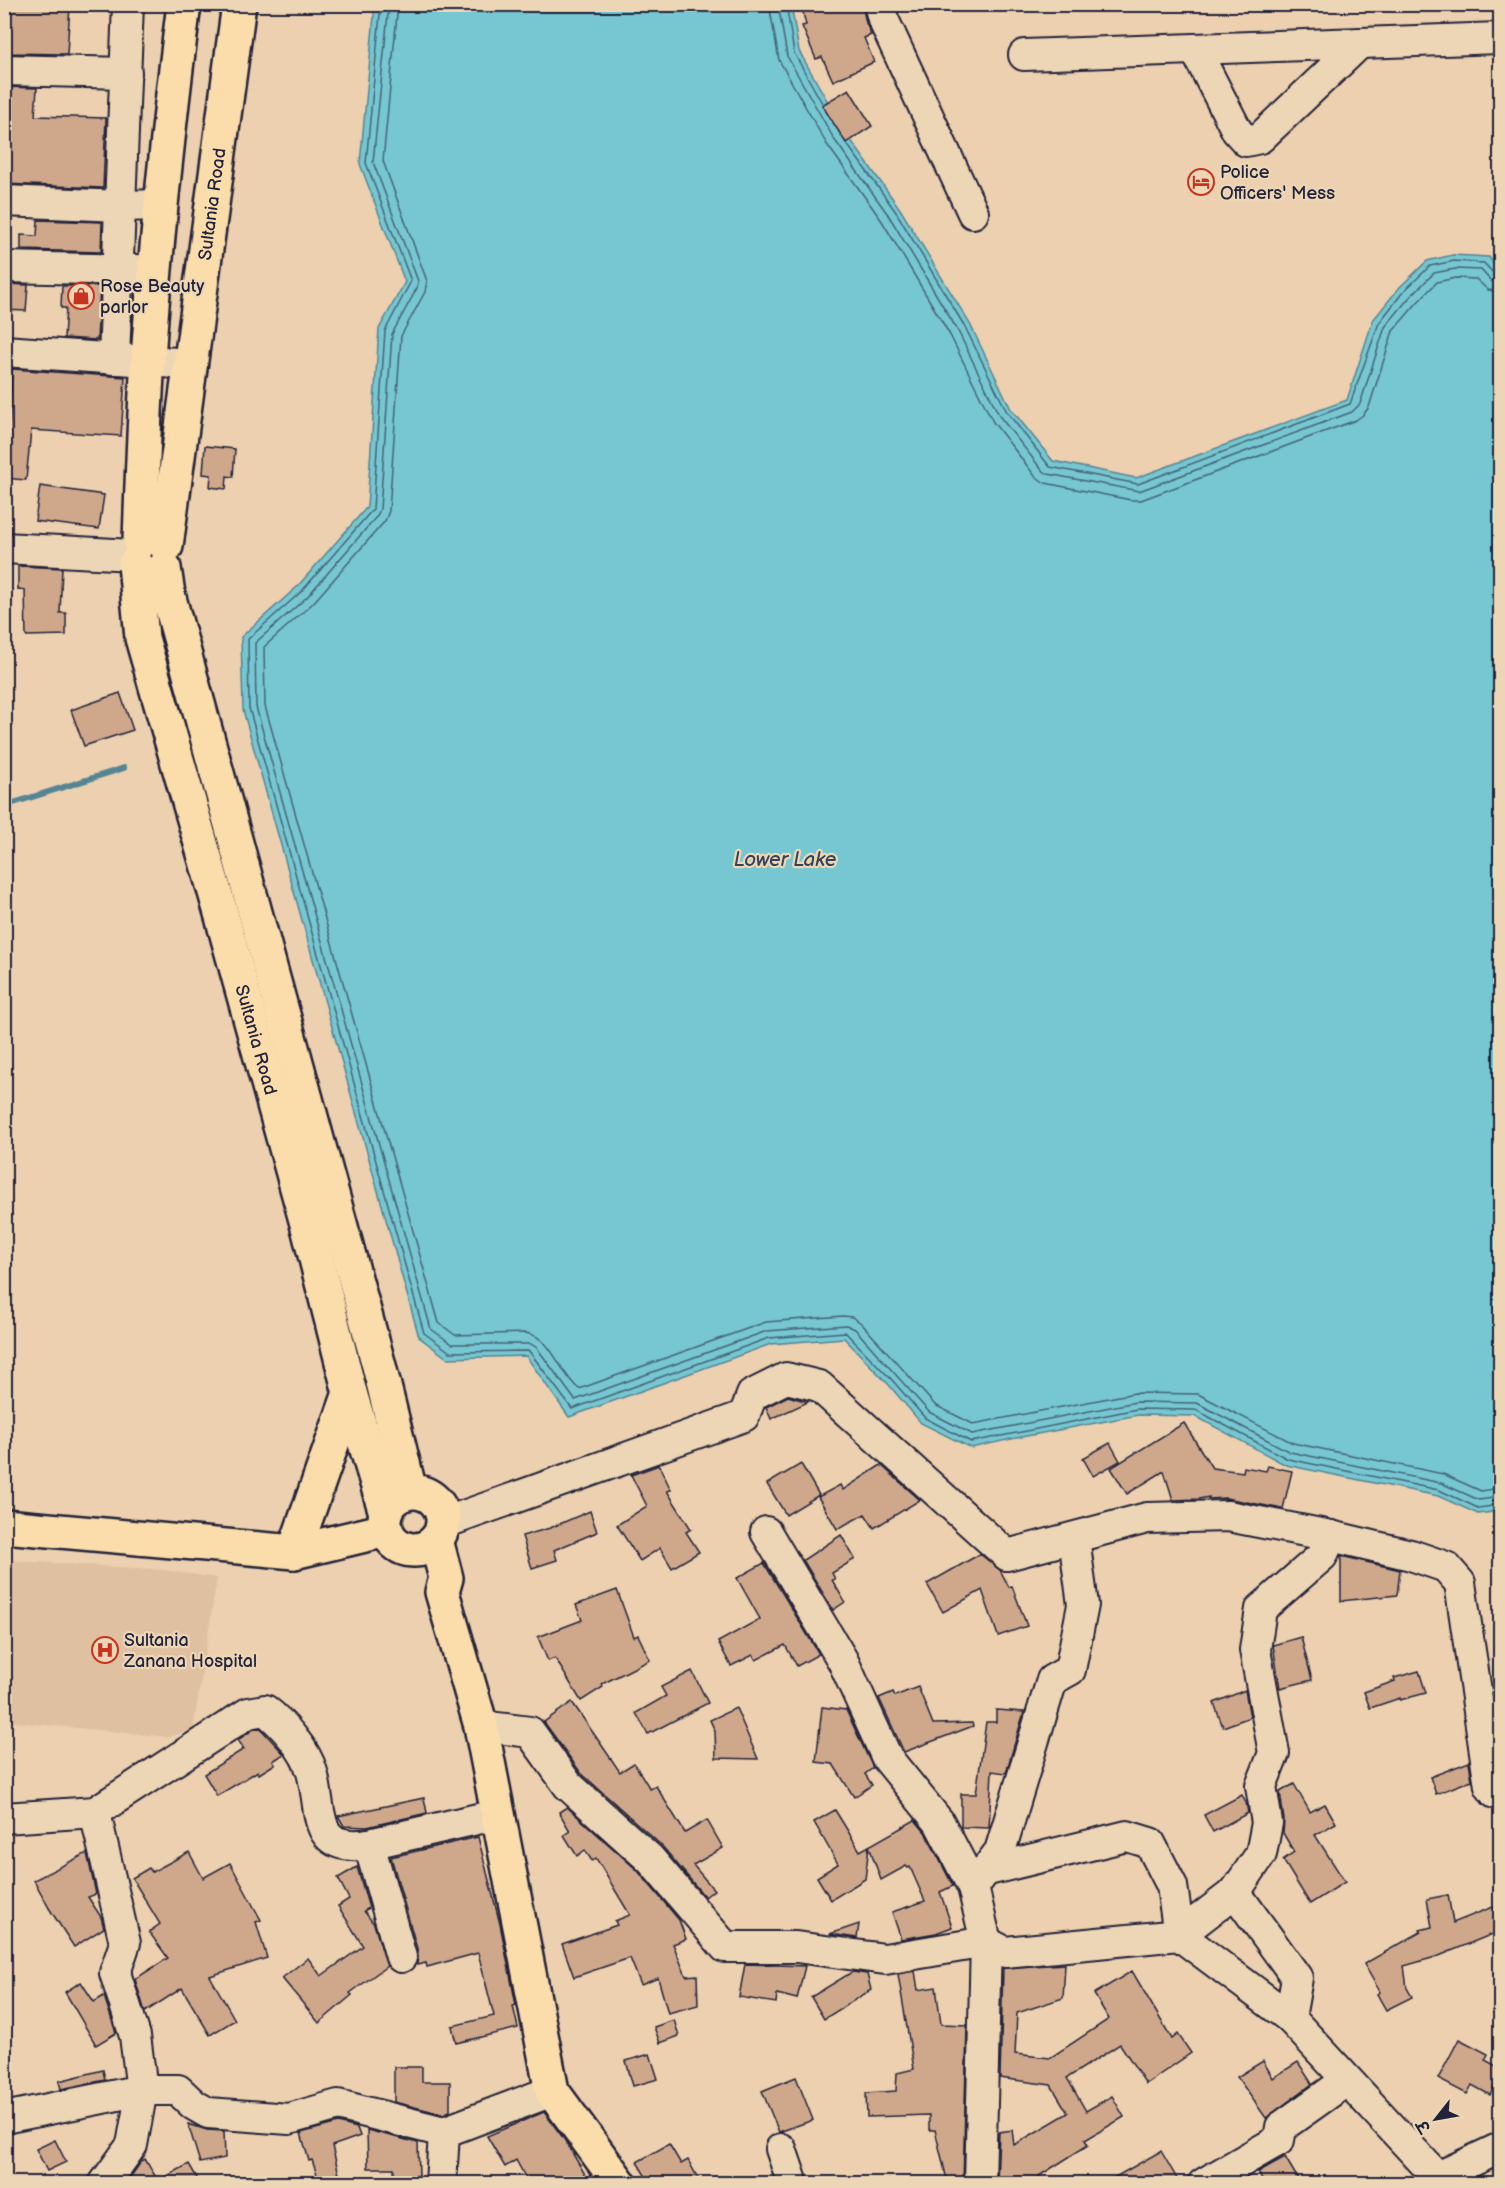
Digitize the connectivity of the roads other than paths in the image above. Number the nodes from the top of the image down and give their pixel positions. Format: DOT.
graph roads {
  1 [pos="128,4"];
  2 [pos="184,4"];
  3 [pos="239,4"];
  4 [pos="879,4"];
  5 [pos="1500,38"];
  6 [pos="1360,43"];
  7 [pos="1195,49"];
  8 [pos="1024,55"];
  9 [pos="4,70"];
  10 [pos="126,74"];
  11 [pos="4,201"];
  12 [pos="162,205"];
  13 [pos="120,206"];
  14 [pos="973,213"];
  15 [pos="4,267"];
  16 [pos="117,270"];
  17 [pos="155,270"];
  18 [pos="4,351"];
  19 [pos="114,359"];
  20 [pos="148,362"];
  21 [pos="191,364"];
  22 [pos="6,549"];
  23 [pos="148,555"];
  24 [pos="350,1393"];
  25 [pos="410,1491"];
  26 [pos="386,1522"];
  27 [pos="4,1526"];
  28 [pos="766,1532"];
  29 [pos="1331,1536"];
  30 [pos="432,1538"];
  31 [pos="1074,1538"];
  32 [pos="294,1552"];
  33 [pos="481,1726"];
  34 [pos="1500,1793"];
  35 [pos="95,1812"];
  36 [pos="499,1814"];
  37 [pos="4,1818"];
  38 [pos="369,1844"];
  39 [pos="978,1879"];
  40 [pos="1235,1892"];
  41 [pos="1179,1935"];
  42 [pos="986,1942"];
  43 [pos="401,1957"];
  44 [pos="1290,2018"];
  45 [pos="1346,2080"];
  46 [pos="142,2090"];
  47 [pos="552,2091"];
  48 [pos="4,2118"];
  49 [pos="444,2132"];
  50 [pos="1500,2148"];
  51 [pos="781,2149"];
  52 [pos="1438,2181"];
  53 [pos="104,2184"];
  54 [pos="441,2184"];
  55 [pos="620,2184"];
  56 [pos="793,2184"];
  57 [pos="980,2184"];
  58 [pos="1203,2184"];
  1 -- 10 [label="street"];
  2 -- 12 [label="main road, Sultania Road"];
  3 -- 21 [label="main road, Sultania Road"];
  4 -- 14 [label="street"];
  5 -- 6 [label="street"];
  6 -- 7 [label="street"];
  6 -- 7 [label="street"];
  7 -- 8 [label="street"];
  9 -- 10 [label="street"];
  10 -- 13 [label="street"];
  11 -- 13 [label="street"];
  12 -- 13 [label="street"];
  12 -- 17 [label="main road, Sultania Road"];
  13 -- 16 [label="street"];
  15 -- 16 [label="street"];
  16 -- 17 [label="street"];
  16 -- 19 [label="street"];
  17 -- 20 [label="main road, Sultania Road"];
  18 -- 19 [label="street"];
  19 -- 20 [label="street"];
  20 -- 21 [label="street"];
  20 -- 23 [label="main road, Sultania Road"];
  21 -- 23 [label="main road, Sultania Road"];
  22 -- 23 [label="street"];
  23 -- 24 [label="main road, Sultania Road"];
  23 -- 25 [label="main road, Sultania Road"];
  24 -- 26 [label="main road, Sultania Road"];
  24 -- 32 [label="main road"];
  25 -- 26 [label="main road"];
  25 -- 30 [label="main road"];
  26 -- 30 [label="main road"];
  26 -- 32 [label="main road"];
  27 -- 32 [label="main road"];
  28 -- 39 [label="street"];
  29 -- 31 [label="street"];
  29 -- 34 [label="street"];
  29 -- 40 [label="street"];
  30 -- 31 [label="street"];
  30 -- 33 [label="main road"];
  31 -- 39 [label="street"];
  33 -- 36 [label="main road"];
  33 -- 42 [label="street"];
  35 -- 37 [label="street"];
  35 -- 38 [label="street"];
  35 -- 46 [label="street"];
  36 -- 38 [label="street"];
  36 -- 47 [label="main road"];
  38 -- 43 [label="street"];
  39 -- 41 [label="street"];
  39 -- 42 [label="street"];
  40 -- 41 [label="street"];
  40 -- 44 [label="street"];
  41 -- 42 [label="street"];
  41 -- 44 [label="street"];
  42 -- 57 [label="street"];
  44 -- 45 [label="street"];
  45 -- 52 [label="street"];
  45 -- 58 [label="street"];
  46 -- 48 [label="street"];
  46 -- 49 [label="street"];
  46 -- 53 [label="street"];
  47 -- 49 [label="street"];
  47 -- 55 [label="main road"];
  49 -- 54 [label="street"];
  50 -- 52 [label="street"];
  51 -- 56 [label="street"];
}
